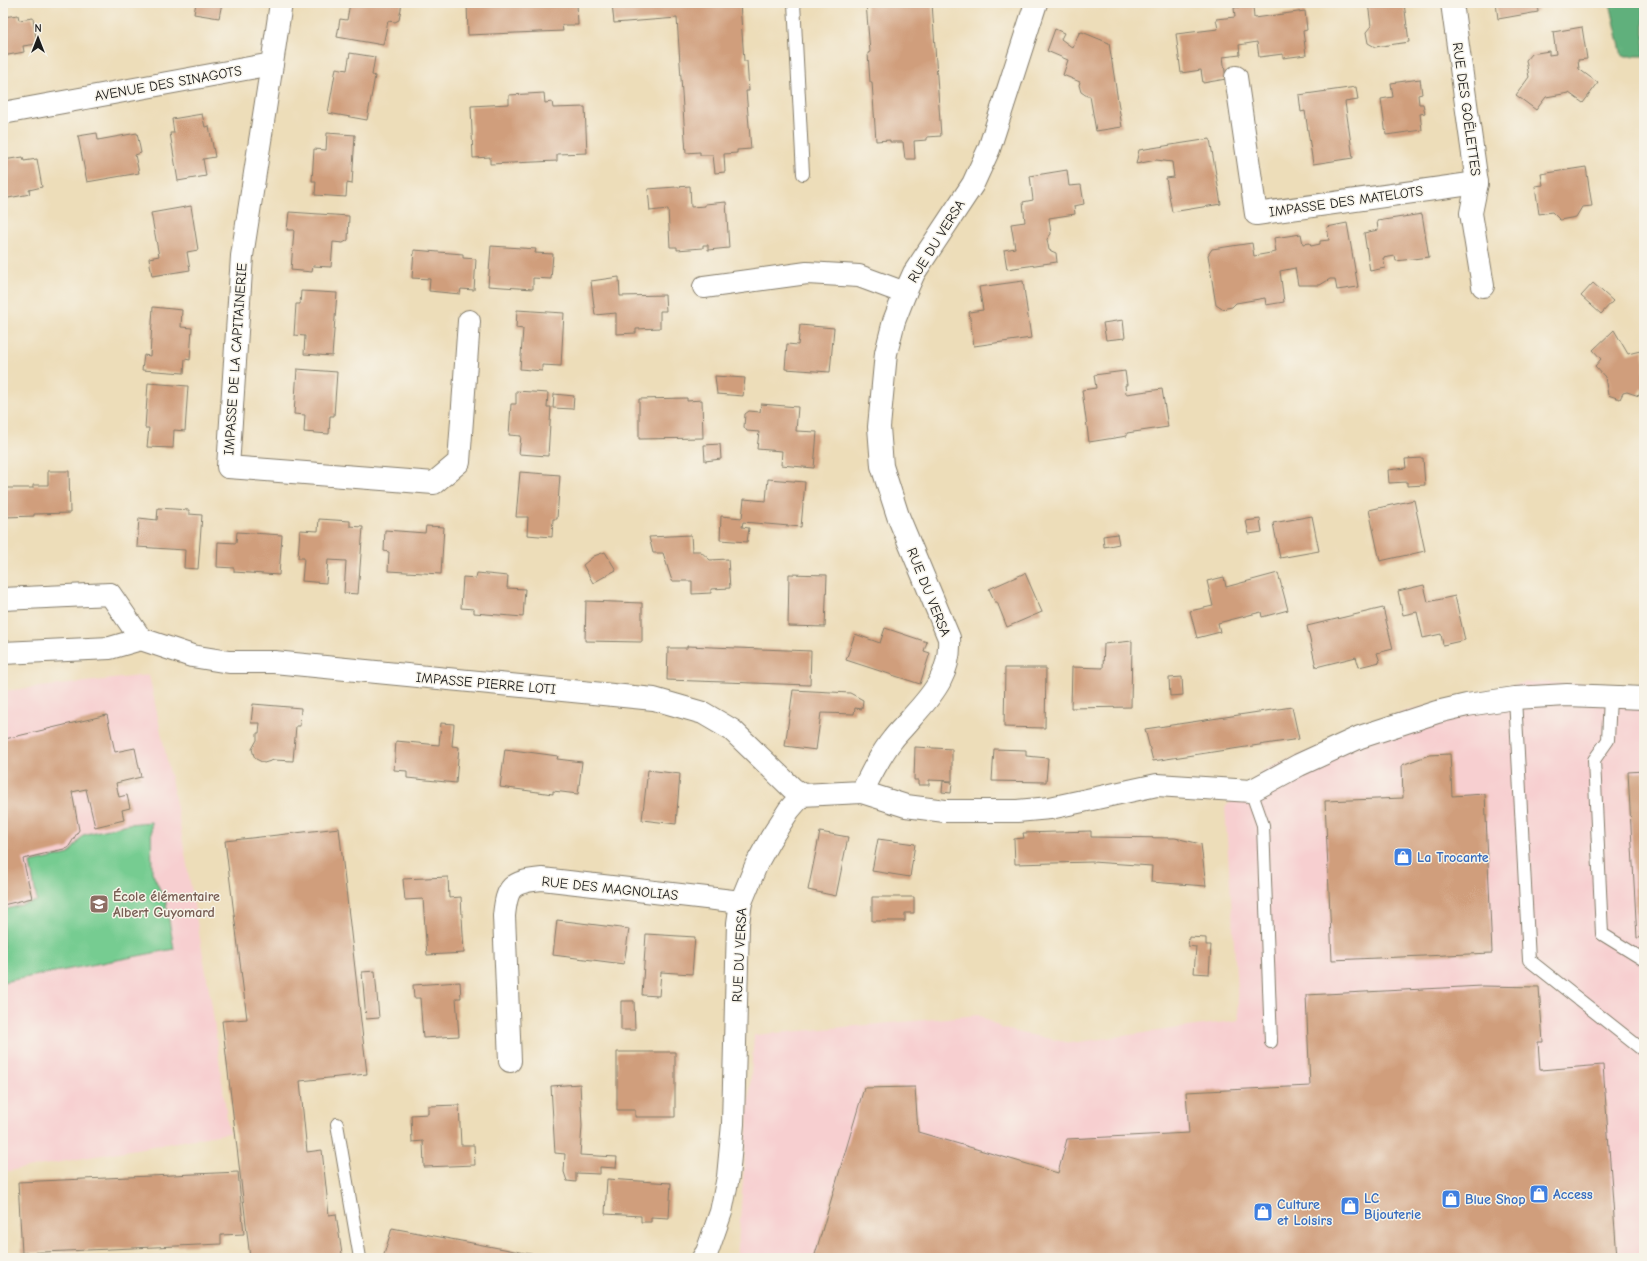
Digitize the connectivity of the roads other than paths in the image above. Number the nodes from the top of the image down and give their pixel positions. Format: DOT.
graph roads {
  1 [pos="281,3"];
  2 [pos="794,3"];
  3 [pos="1036,3"];
  4 [pos="1452,3"];
  5 [pos="272,64"];
  6 [pos="1236,77"];
  7 [pos="3,113"];
  8 [pos="803,174"];
  9 [pos="1477,183"];
  10 [pos="1482,286"];
  11 [pos="704,287"];
  12 [pos="905,293"];
  13 [pos="469,321"];
  14 [pos="3,599"];
  15 [pos="141,639"];
  16 [pos="3,653"];
  17 [pos="1610,697"];
  18 [pos="1515,698"];
  19 [pos="1644,698"];
  20 [pos="1251,791"];
  21 [pos="862,792"];
  22 [pos="802,795"];
  23 [pos="741,902"];
  24 [pos="1644,960"];
  25 [pos="1271,1042"];
  26 [pos="1644,1051"];
  27 [pos="510,1061"];
  28 [pos="337,1124"];
  29 [pos="360,1258"];
  30 [pos="703,1258"];
  1 -- 5 [label="street"];
  2 -- 8 [label="lane"];
  3 -- 12 [label="street, RUE DU VERSA"];
  4 -- 9 [label="street, RUE DES GOËLETTES"];
  5 -- 7 [label="street, AVENUE DES SINAGOTS"];
  5 -- 13 [label="street, IMPASSE DE LA CAPITAINERIE"];
  6 -- 9 [label="street, IMPASSE DES MATELOTS"];
  9 -- 10 [label="street, RUE DES GOËLETTES"];
  11 -- 12 [label="street"];
  12 -- 21 [label="street, RUE DU VERSA"];
  14 -- 15 [label="street"];
  15 -- 16 [label="street"];
  15 -- 22 [label="street, IMPASSE PIERRE LOTI"];
  17 -- 18 [label="street"];
  17 -- 19 [label="street"];
  17 -- 24 [label="lane"];
  18 -- 20 [label="street"];
  18 -- 26 [label="lane"];
  20 -- 21 [label="street"];
  20 -- 25 [label="lane"];
  21 -- 22 [label="street"];
  22 -- 23 [label="street, RUE DU VERSA"];
  23 -- 27 [label="street, RUE DES MAGNOLIAS"];
  23 -- 30 [label="street, RUE DU VERSA"];
  28 -- 29 [label="lane"];
}
